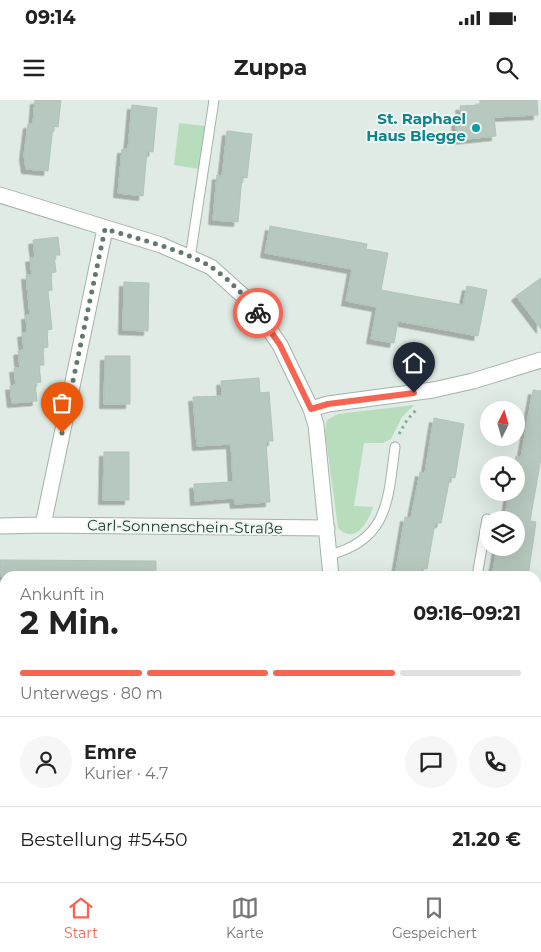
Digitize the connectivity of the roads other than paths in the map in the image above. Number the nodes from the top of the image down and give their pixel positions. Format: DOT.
graph roads {
  1 [pos="214,100"];
  2 [pos="0,195"];
  3 [pos="105,229"];
  4 [pos="190,258"];
  5 [pos="541,360"];
  6 [pos="311,409"];
  7 [pos="395,447"];
  8 [pos="0,526"];
  9 [pos="43,526"];
  10 [pos="327,528"];
  11 [pos="329,555"];
  12 [pos="480,556"];
  13 [pos="331,571"];
  14 [pos="478,571"];
  1 -- 4 [label="lane"];
  2 -- 3 [label="street"];
  3 -- 4 [label="street"];
  3 -- 9 [label="street"];
  4 -- 6 [label="street"];
  5 -- 6 [label="street"];
  6 -- 10 [label="street"];
  7 -- 11 [label="lane"];
  8 -- 9 [label="street, Carl-Sonnenschein-Straße"];
  9 -- 10 [label="street, Carl-Sonnenschein-Straße"];
  10 -- 11 [label="street"];
  11 -- 13 [label="street"];
  12 -- 14 [label="lane"];
}
